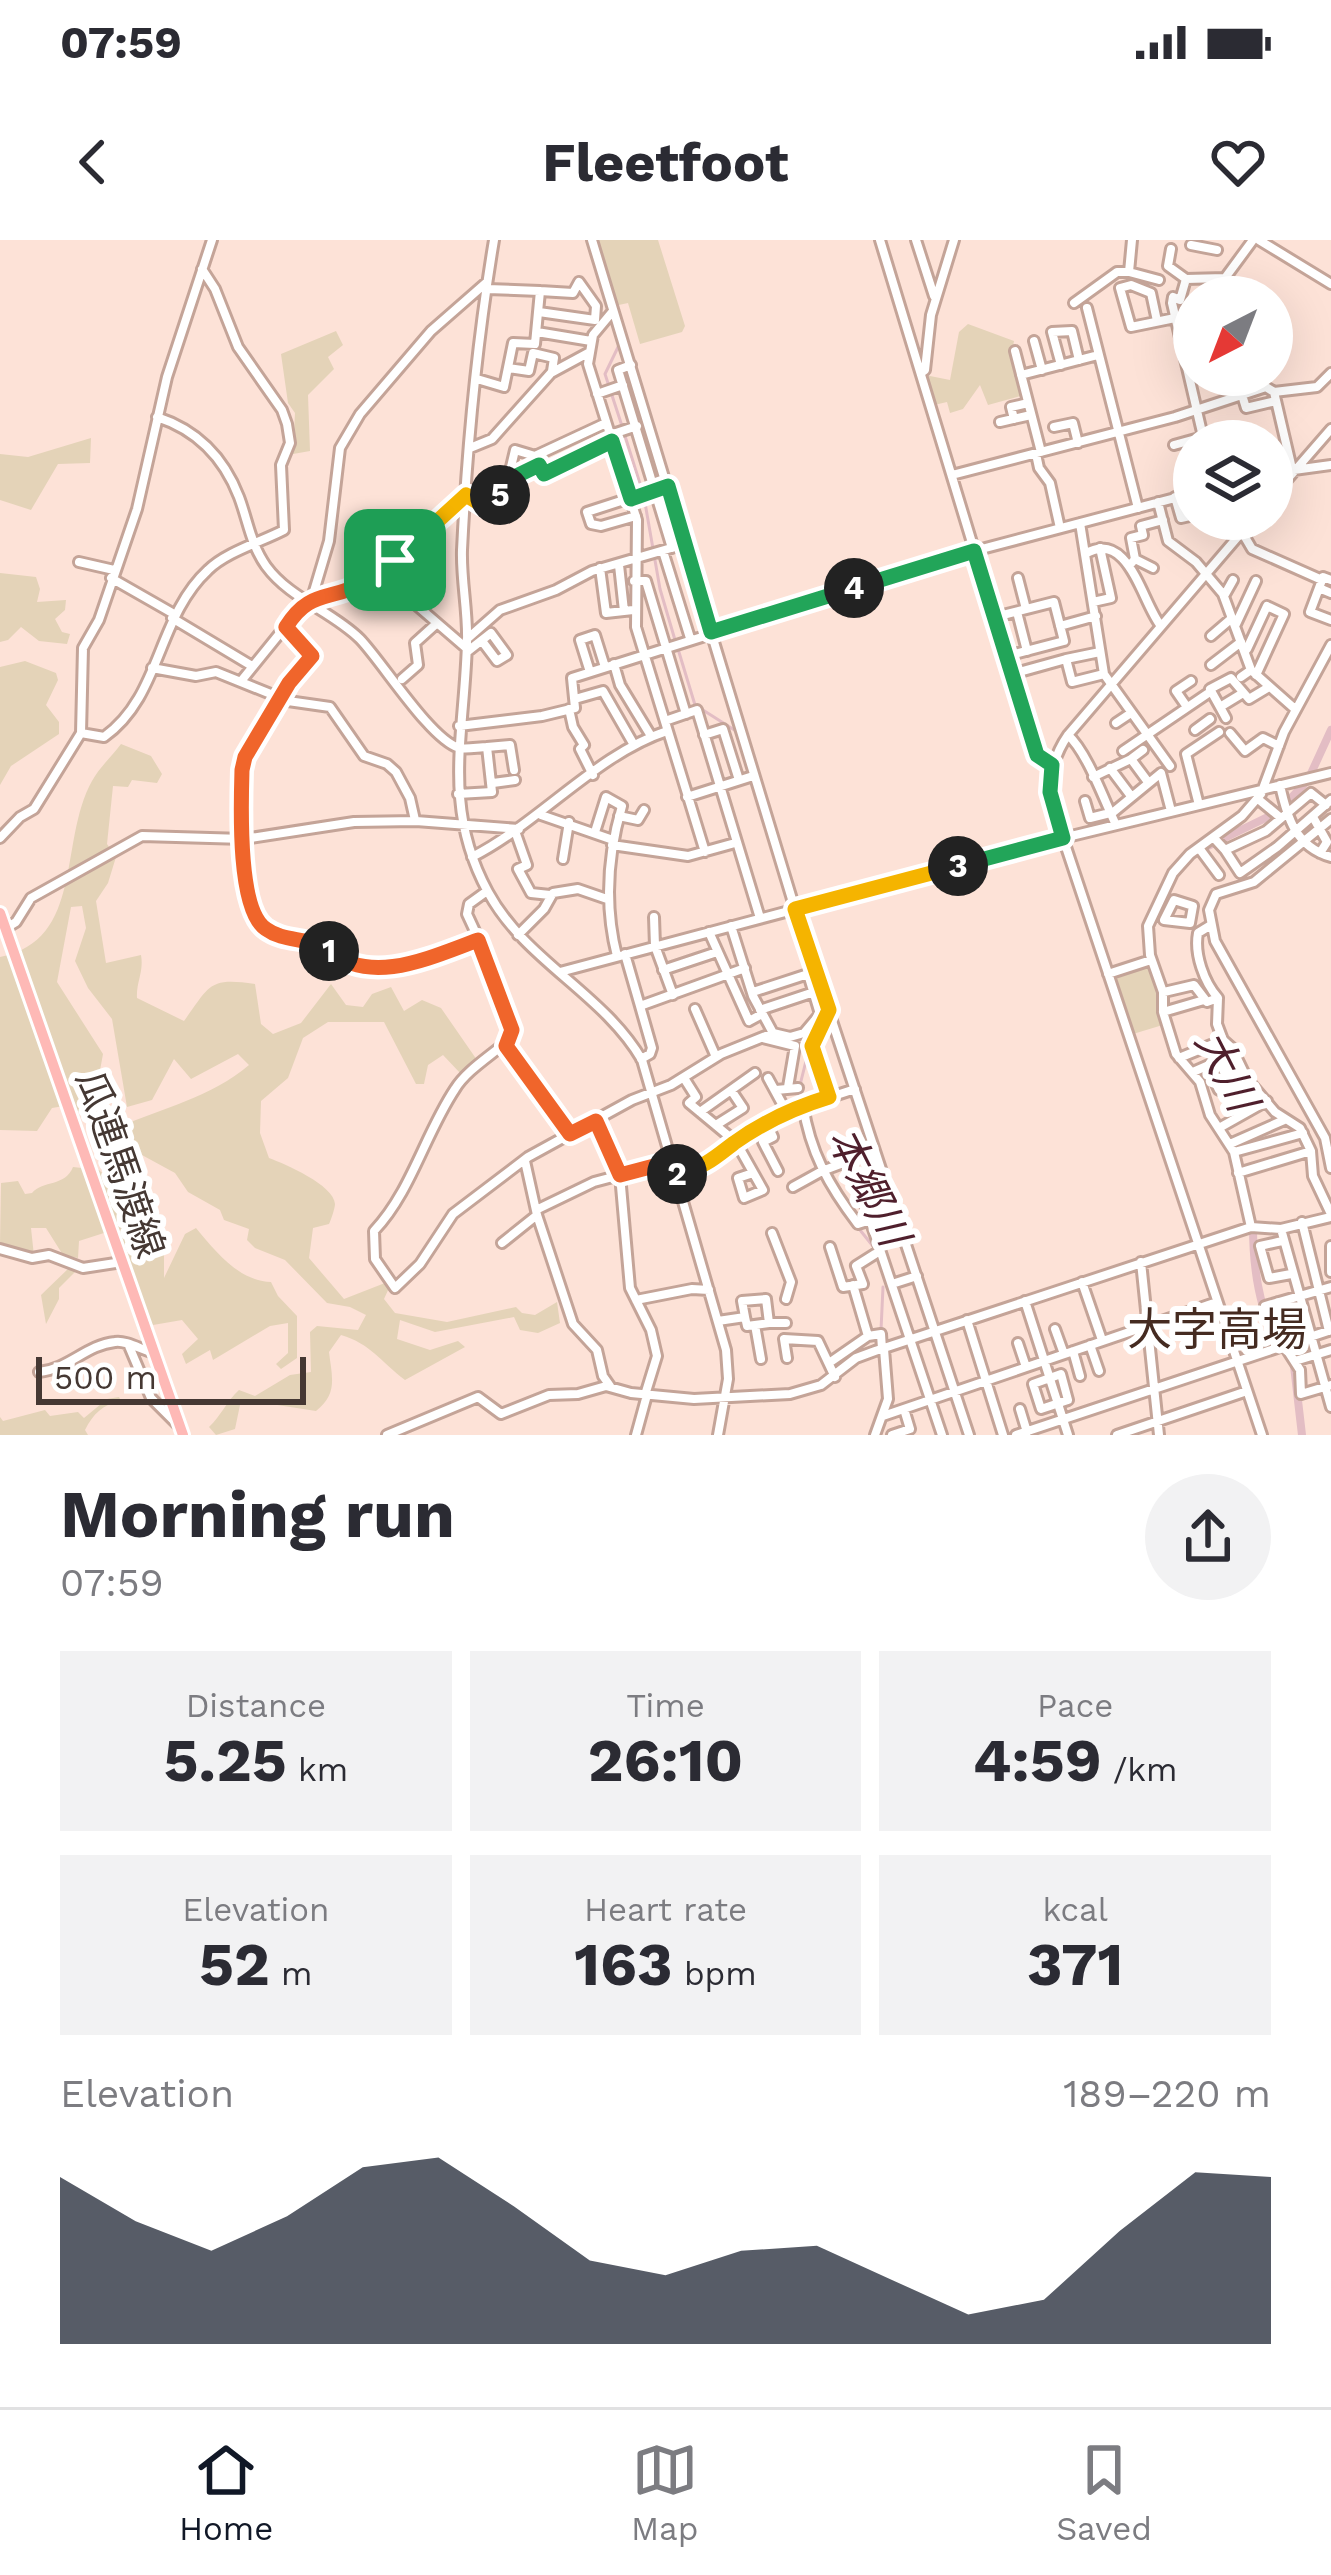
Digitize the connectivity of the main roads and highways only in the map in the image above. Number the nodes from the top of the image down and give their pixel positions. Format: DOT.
graph roads {
  1 [pos="0,913"];
  2 [pos="182,1431"];
  1 -- 2 [label="main road, 瓜連馬渡線"];
}
